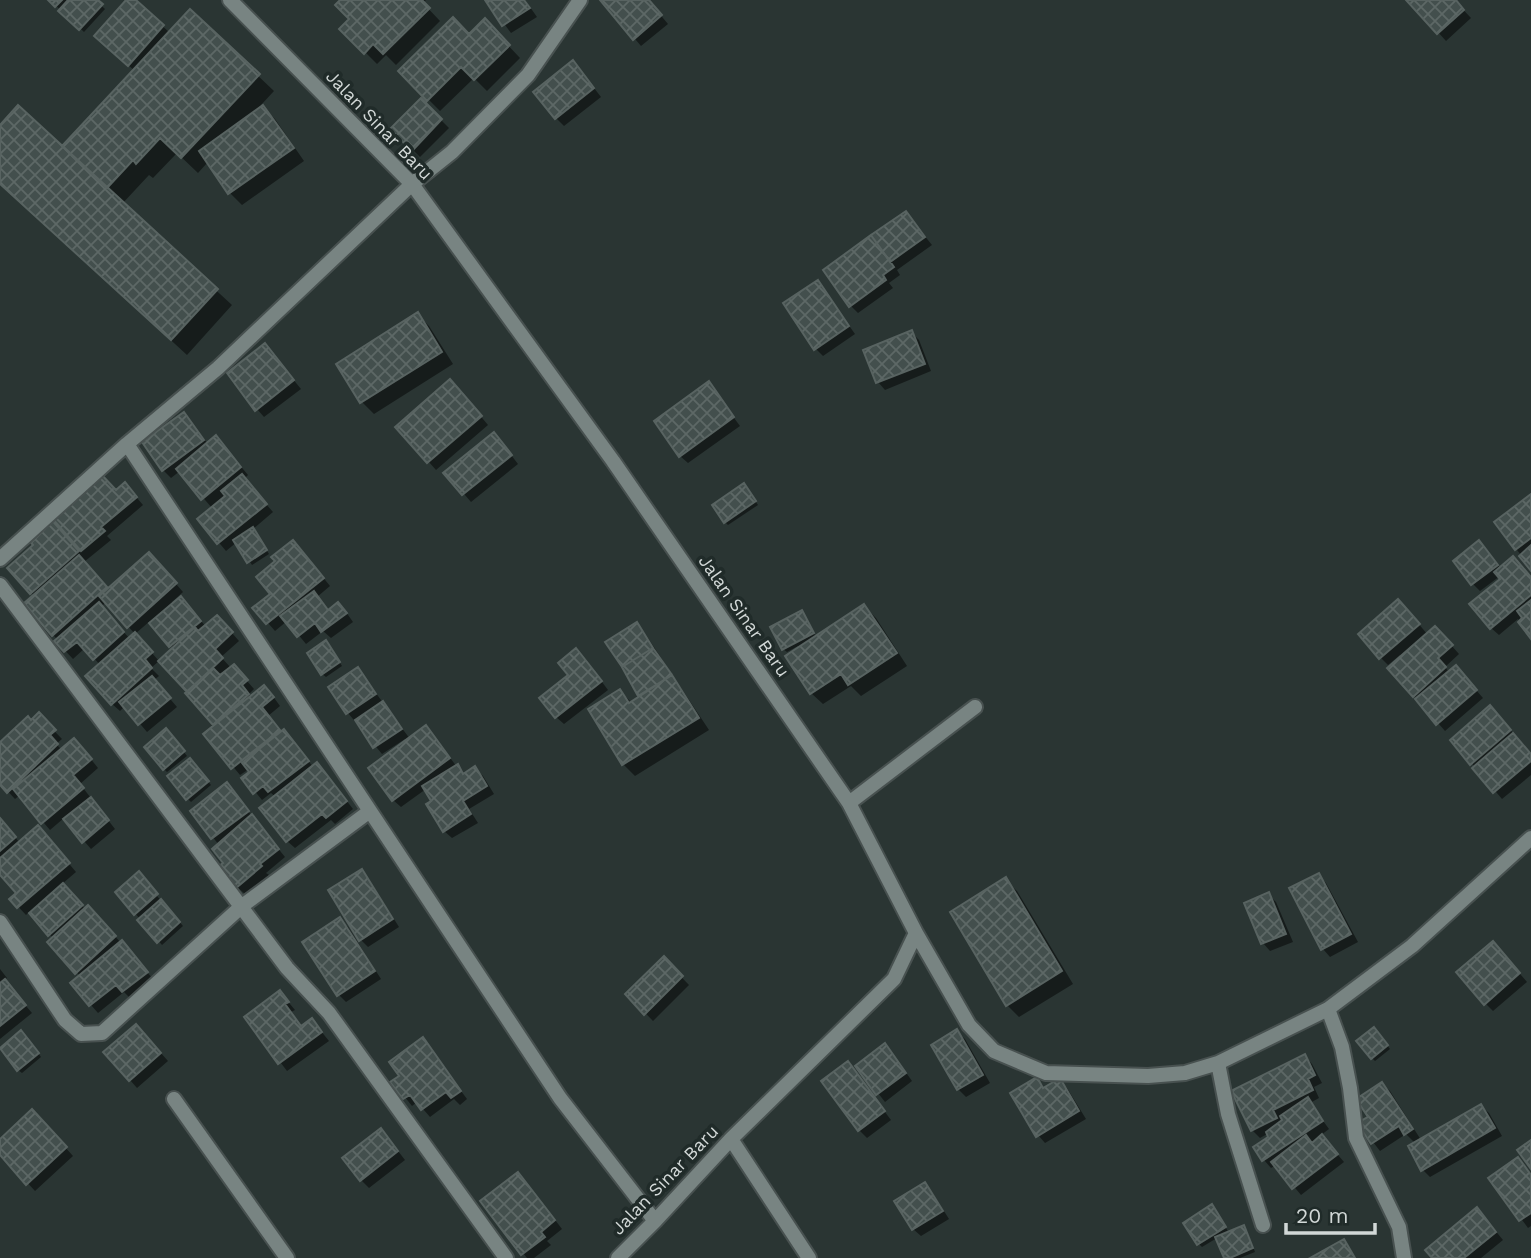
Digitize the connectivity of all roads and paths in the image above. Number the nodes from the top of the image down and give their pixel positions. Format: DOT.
graph roads {
  1 [pos="230,0"];
  2 [pos="580,0"];
  3 [pos="412,184"];
  4 [pos="127,444"];
  5 [pos="0,559"];
  6 [pos="0,585"];
  7 [pos="975,707"];
  8 [pos="849,803"];
  9 [pos="370,811"];
  10 [pos="1531,838"];
  11 [pos="242,906"];
  12 [pos="0,922"];
  13 [pos="916,933"];
  14 [pos="1328,1009"];
  15 [pos="1218,1063"];
  16 [pos="174,1099"];
  17 [pos="731,1139"];
  18 [pos="655,1222"];
  19 [pos="1264,1226"];
  20 [pos="287,1258"];
  21 [pos="506,1258"];
  22 [pos="618,1258"];
  23 [pos="808,1258"];
  24 [pos="1404,1258"];
  1 -- 3 [label="street, Jalan Sinar Baru"];
  2 -- 3 [label="street"];
  3 -- 4 [label="street"];
  3 -- 8 [label="street, Jalan Sinar Baru"];
  4 -- 5 [label="street"];
  4 -- 9 [label="street"];
  6 -- 11 [label="street"];
  7 -- 8 [label="street"];
  8 -- 13 [label="street, Jalan Sinar Baru"];
  9 -- 11 [label="street"];
  9 -- 18 [label="street"];
  10 -- 14 [label="street"];
  11 -- 12 [label="street"];
  11 -- 21 [label="street"];
  13 -- 15 [label="street"];
  13 -- 17 [label="street, Jalan Sinar Baru"];
  14 -- 15 [label="street"];
  14 -- 24 [label="street"];
  15 -- 19 [label="street"];
  16 -- 20 [label="street"];
  17 -- 18 [label="street, Jalan Sinar Baru"];
  17 -- 23 [label="street"];
  18 -- 22 [label="street, Jalan Sinar Baru"];
}
